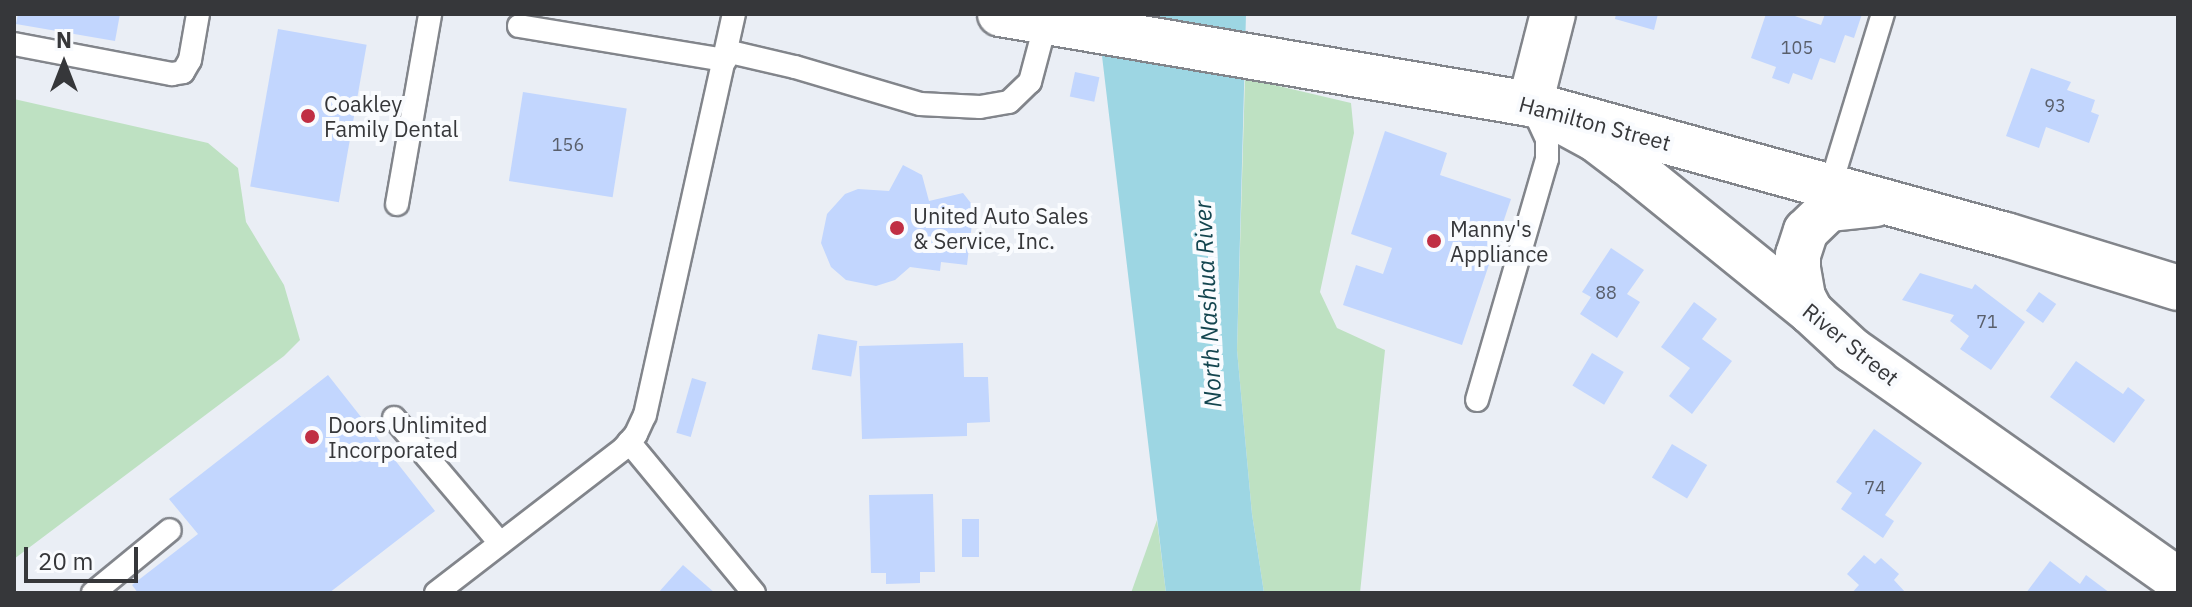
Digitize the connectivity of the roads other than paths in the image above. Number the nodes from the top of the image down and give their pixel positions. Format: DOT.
graph roads {
  1 [pos="198,14"];
  2 [pos="430,14"];
  3 [pos="734,14"];
  4 [pos="1000,14"];
  5 [pos="1553,14"];
  6 [pos="1883,14"];
  7 [pos="1046,22"];
  8 [pos="519,26"];
  9 [pos="14,44"];
  10 [pos="725,56"];
  11 [pos="1530,104"];
  12 [pos="1830,187"];
  13 [pos="397,204"];
  14 [pos="1895,205"];
  15 [pos="2178,288"];
  16 [pos="1811,312"];
  17 [pos="1477,400"];
  18 [pos="394,418"];
  19 [pos="629,442"];
  20 [pos="170,530"];
  21 [pos="500,543"];
  22 [pos="2178,580"];
  23 [pos="93,593"];
  24 [pos="436,593"];
  25 [pos="754,593"];
  1 -- 9 [label="lane"];
  2 -- 13 [label="lane"];
  3 -- 10 [label="lane"];
  4 -- 7 [label="main road, Hamilton Street"];
  5 -- 11 [label="main road"];
  6 -- 12 [label="lane"];
  7 -- 10 [label="lane"];
  7 -- 11 [label="main road, Hamilton Street"];
  8 -- 10 [label="lane"];
  10 -- 19 [label="lane"];
  11 -- 12 [label="main road, Hamilton Street"];
  11 -- 16 [label="main road, River Street"];
  11 -- 17 [label="lane"];
  12 -- 14 [label="main road, Hamilton Street"];
  14 -- 15 [label="main road, Hamilton Street"];
  14 -- 16 [label="main road"];
  16 -- 22 [label="main road, River Street"];
  18 -- 21 [label="lane"];
  19 -- 21 [label="lane"];
  19 -- 25 [label="lane"];
  20 -- 23 [label="lane"];
  21 -- 24 [label="lane"];
}
